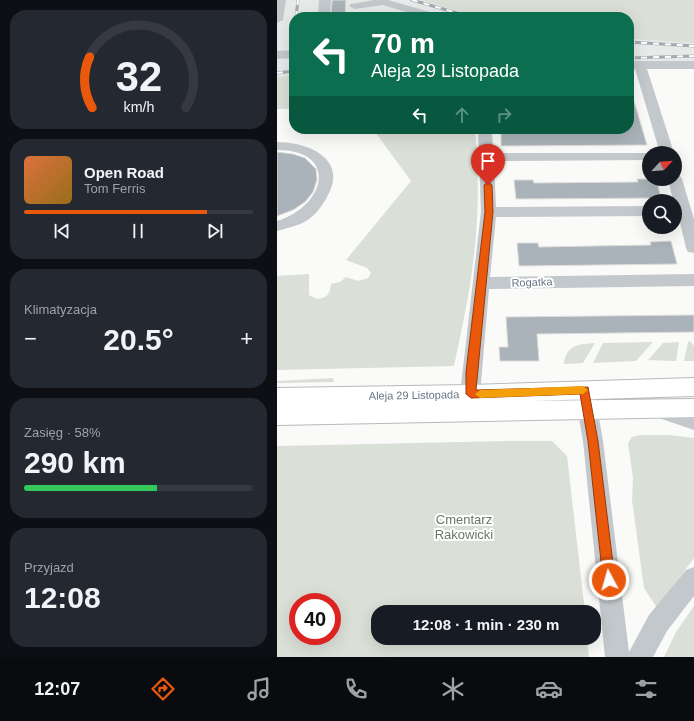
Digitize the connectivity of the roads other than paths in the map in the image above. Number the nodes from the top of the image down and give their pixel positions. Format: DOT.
graph roads {
  1 [pos="280,0"];
  2 [pos="325,0"];
  3 [pos="355,8"];
  4 [pos="324,12"];
  5 [pos="419,12"];
  6 [pos="277,20"];
  7 [pos="289,54"];
  8 [pos="277,55"];
  9 [pos="635,65"];
  10 [pos="694,65"];
  11 [pos="485,134"];
  12 [pos="277,146"];
  13 [pos="664,146"];
  14 [pos="642,156"];
  15 [pos="487,157"];
  16 [pos="642,211"];
  17 [pos="489,212"];
  18 [pos="682,218"];
  19 [pos="277,226"];
  20 [pos="694,248"];
  21 [pos="694,280"];
  22 [pos="481,283"];
  23 [pos="694,387"];
  24 [pos="471,394"];
  25 [pos="277,397"];
  26 [pos="586,400"];
  27 [pos="694,408"];
  28 [pos="652,409"];
  29 [pos="277,415"];
  30 [pos="694,422"];
  31 [pos="694,578"];
  32 [pos="617,657"];
  33 [pos="639,657"];
  1 -- 6 [label="street"];
  2 -- 4 [label="street"];
  3 -- 5 [label="street"];
  7 -- 8 [label="street"];
  9 -- 10 [label="street"];
  9 -- 13 [label="street"];
  11 -- 15 [label="street"];
  12 -- 19 [label="street"];
  14 -- 15 [label="street"];
  15 -- 17 [label="street"];
  16 -- 17 [label="street"];
  17 -- 22 [label="street"];
  18 -- 20 [label="street"];
  21 -- 22 [label="street, Rogatka"];
  22 -- 24 [label="street"];
  23 -- 26 [label="main road, Aleja 29 Listopada"];
  24 -- 25 [label="main road, Aleja 29 Listopada"];
  24 -- 26 [label="main road, Aleja 29 Listopada"];
  26 -- 28 [label="main road, Aleja 29 Listopada"];
  26 -- 29 [label="main road, Aleja 29 Listopada"];
  26 -- 32 [label="street"];
  27 -- 28 [label="main road, Aleja 29 Listopada"];
  28 -- 30 [label="street"];
  31 -- 33 [label="street"];
}
